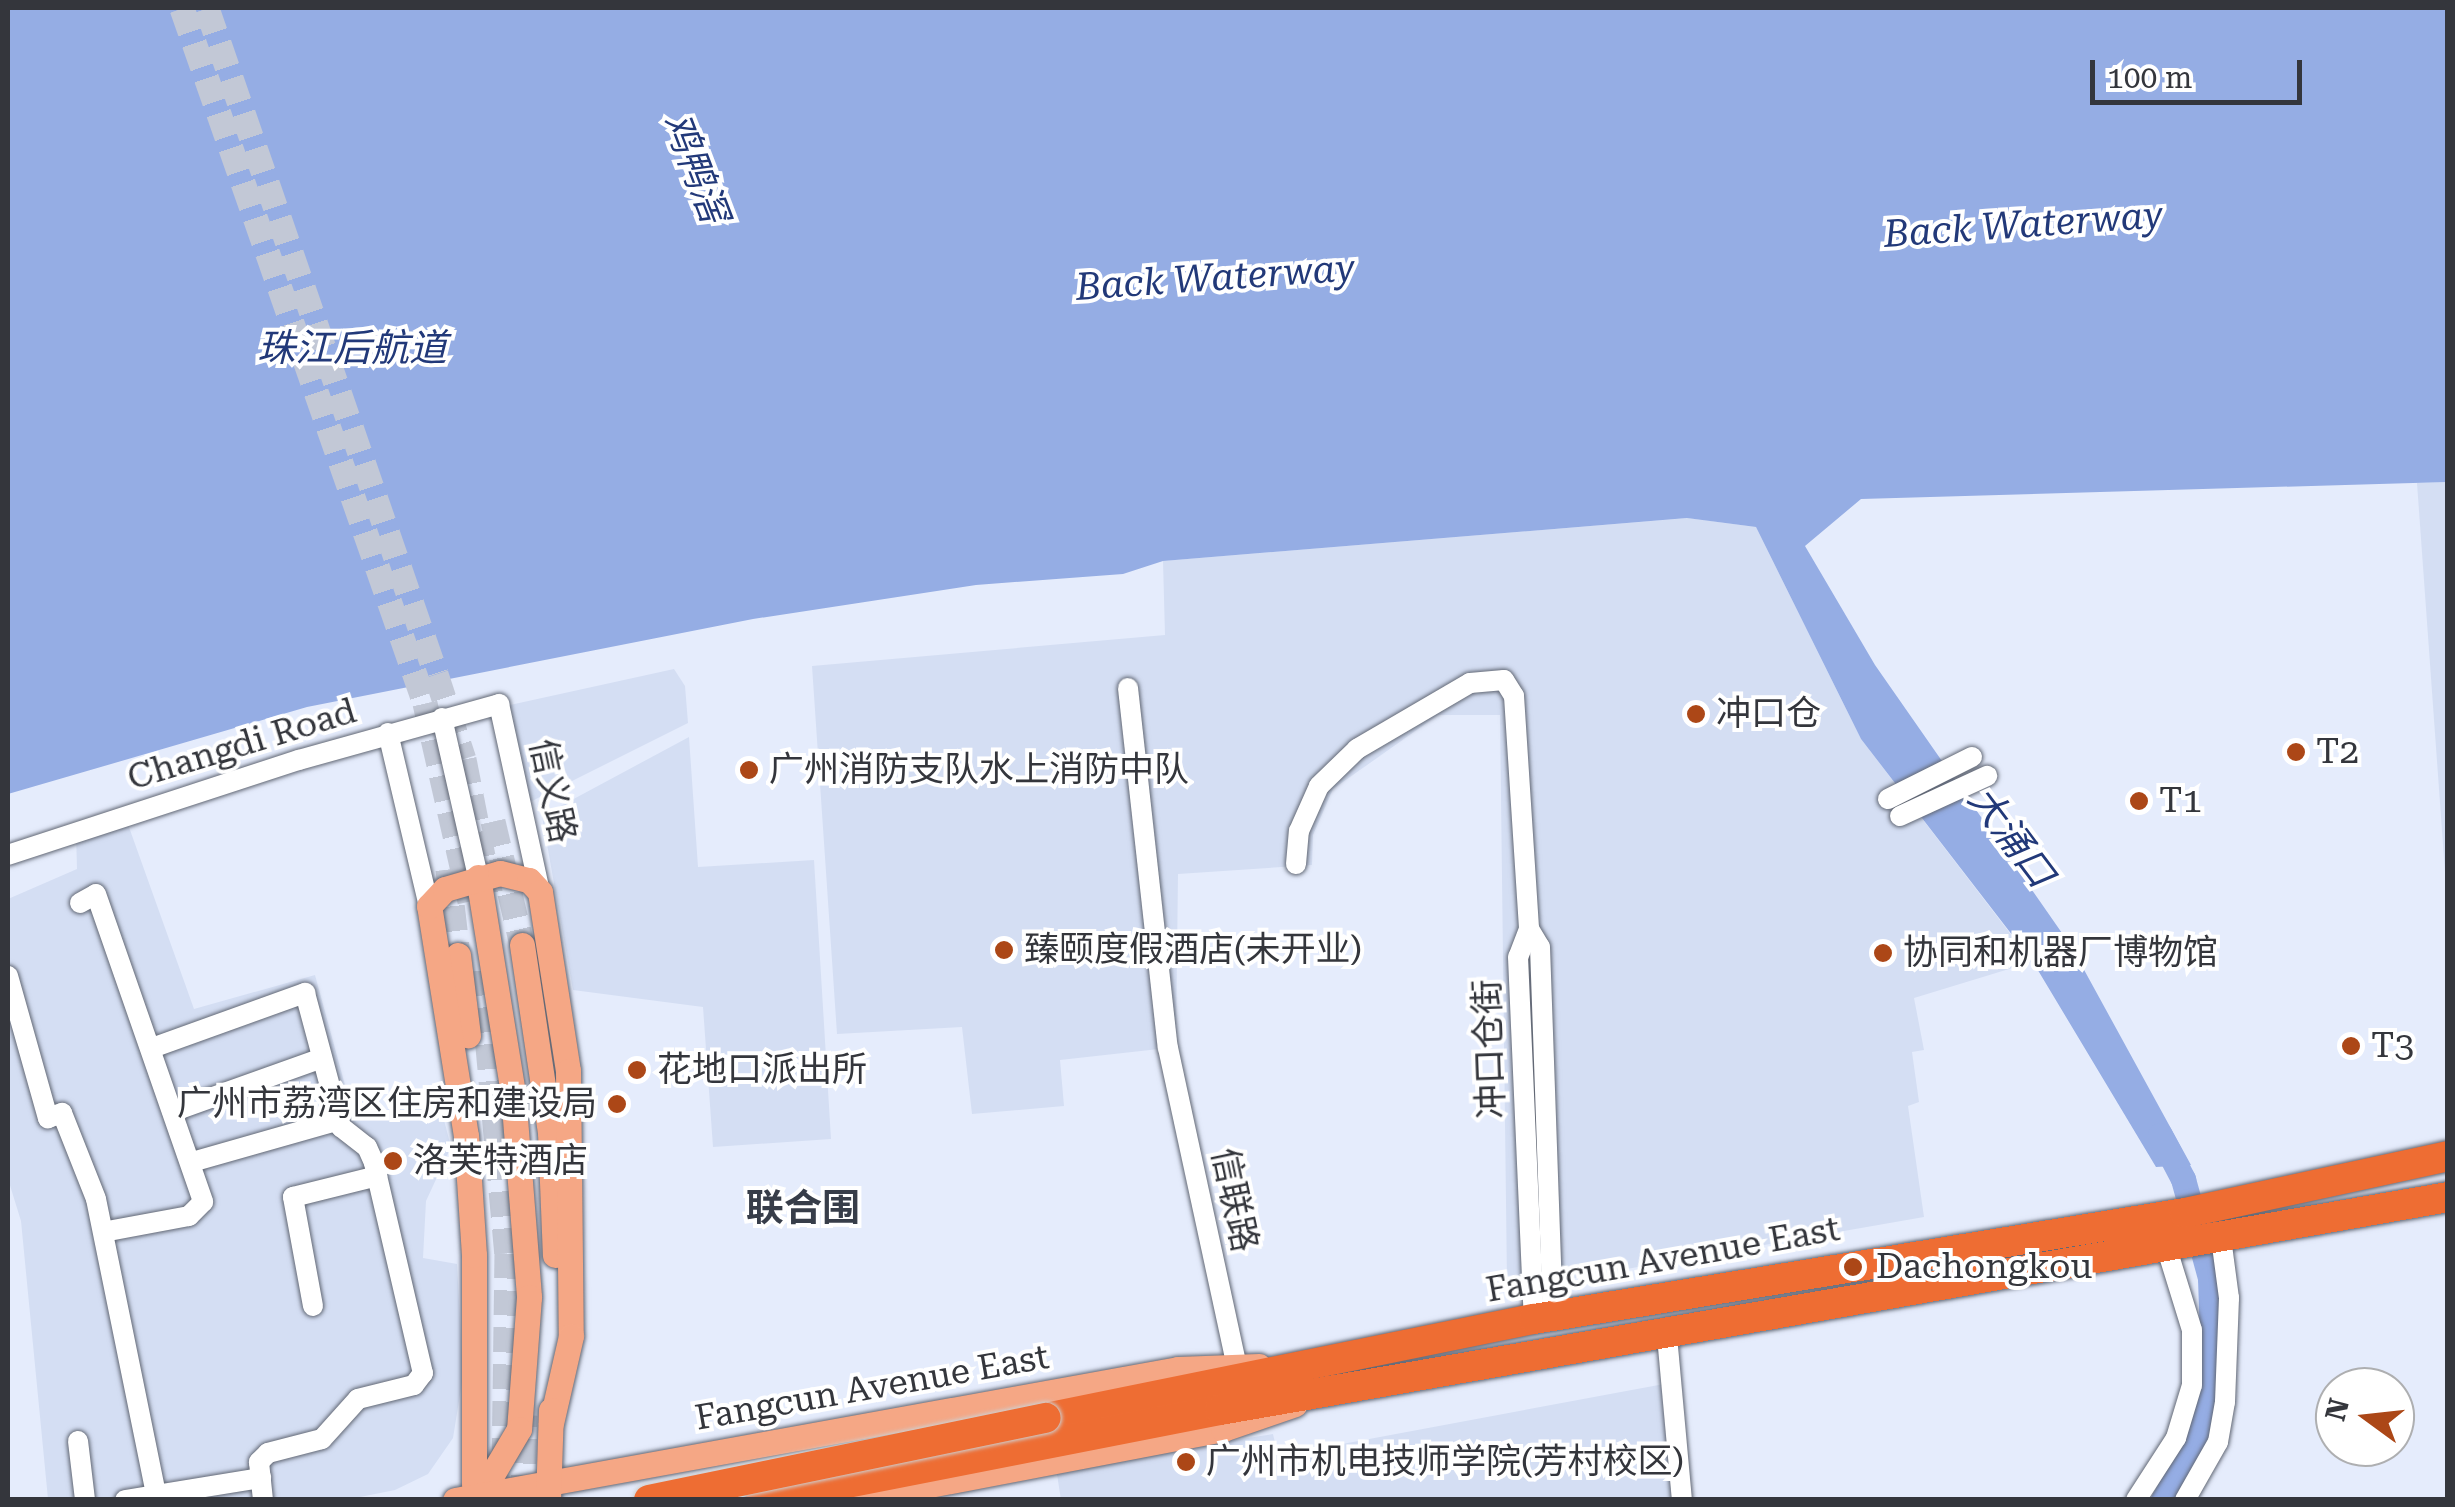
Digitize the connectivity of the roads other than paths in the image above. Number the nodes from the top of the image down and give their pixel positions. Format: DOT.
graph roads {
  1 [pos="1128,688"];
  2 [pos="499,704"];
  3 [pos="442,718"];
  4 [pos="388,734"];
  5 [pos="1972,757"];
  6 [pos="1987,776"];
  7 [pos="8,855"];
  8 [pos="1296,864"];
  9 [pos="478,878"];
  10 [pos="540,892"];
  11 [pos="80,903"];
  12 [pos="429,906"];
  13 [pos="522,946"];
  14 [pos="458,955"];
  15 [pos="8,976"];
  16 [pos="152,1048"];
  17 [pos="322,1058"];
  18 [pos="174,1112"];
  19 [pos="340,1120"];
  20 [pos="2448,1156"];
  21 [pos="192,1162"];
  22 [pos="377,1176"];
  23 [pos="2448,1197"];
  24 [pos="103,1232"];
  25 [pos="2197,1243"];
  26 [pos="313,1306"];
  27 [pos="1544,1317"];
  28 [pos="1666,1336"];
  29 [pos="1304,1365"];
  30 [pos="1237,1366"];
  31 [pos="1310,1397"];
  32 [pos="551,1424"];
  33 [pos="1049,1430"];
  34 [pos="78,1441"];
  35 [pos="678,1462"];
  36 [pos="261,1478"];
  37 [pos="549,1492"];
  38 [pos="934,1492"];
  39 [pos="156,1494"];
  40 [pos="471,1498"];
  41 [pos="85,1500"];
  42 [pos="125,1500"];
  43 [pos="263,1500"];
  44 [pos="649,1500"];
  45 [pos="686,1500"];
  46 [pos="761,1500"];
  47 [pos="851,1500"];
  48 [pos="1682,1500"];
  49 [pos="2136,1500"];
  50 [pos="2185,1500"];
  1 -- 30 [label="street, 信联路"];
  2 -- 3 [label="street, Changdi Road"];
  2 -- 10 [label="street, 信义路"];
  3 -- 4 [label="street, Changdi Road"];
  3 -- 9 [label="street"];
  4 -- 7 [label="street, Changdi Road"];
  4 -- 12 [label="street"];
  5 -- 6 [label="street"];
  8 -- 27 [label="street, 冲口仓街"];
  9 -- 10 [label="main road"];
  9 -- 12 [label="main road"];
  9 -- 40 [label="main road"];
  10 -- 32 [label="main road"];
  11 -- 16 [label="street"];
  12 -- 40 [label="main road"];
  13 -- 32 [label="main road"];
  14 -- 40 [label="main road"];
  15 -- 24 [label="street"];
  16 -- 17 [label="street"];
  16 -- 18 [label="street"];
  17 -- 18 [label="street"];
  17 -- 19 [label="street"];
  18 -- 21 [label="street"];
  19 -- 21 [label="street"];
  19 -- 22 [label="street"];
  20 -- 27 [label="highway, Fangcun Avenue East"];
  21 -- 24 [label="street"];
  22 -- 26 [label="street"];
  22 -- 36 [label="street"];
  23 -- 25 [label="highway, Fangcun Avenue East"];
  24 -- 39 [label="street"];
  25 -- 28 [label="highway, Fangcun Avenue East"];
  25 -- 49 [label="street"];
  25 -- 50 [label="street"];
  27 -- 29 [label="highway, Fangcun Avenue East"];
  28 -- 31 [label="highway, Fangcun Avenue East"];
  28 -- 48 [label="street"];
  29 -- 30 [label="main road, Fangcun Avenue East"];
  29 -- 33 [label="highway, Fangcun Avenue East"];
  30 -- 35 [label="main road, Fangcun Avenue East"];
  31 -- 33 [label="highway, Fangcun Avenue East"];
  31 -- 38 [label="main road, Fangcun Avenue East"];
  32 -- 37 [label="main road"];
  33 -- 44 [label="highway, Fangcun Avenue East, bridge"];
  33 -- 46 [label="highway, Fangcun Avenue East"];
  34 -- 41 [label="street"];
  35 -- 37 [label="main road, Fangcun Avenue East"];
  35 -- 45 [label="main road"];
  36 -- 39 [label="street"];
  36 -- 43 [label="street"];
  37 -- 40 [label="main road, Fangcun Avenue East"];
  38 -- 47 [label="main road, Fangcun Avenue East"];
  39 -- 42 [label="street"];
}
